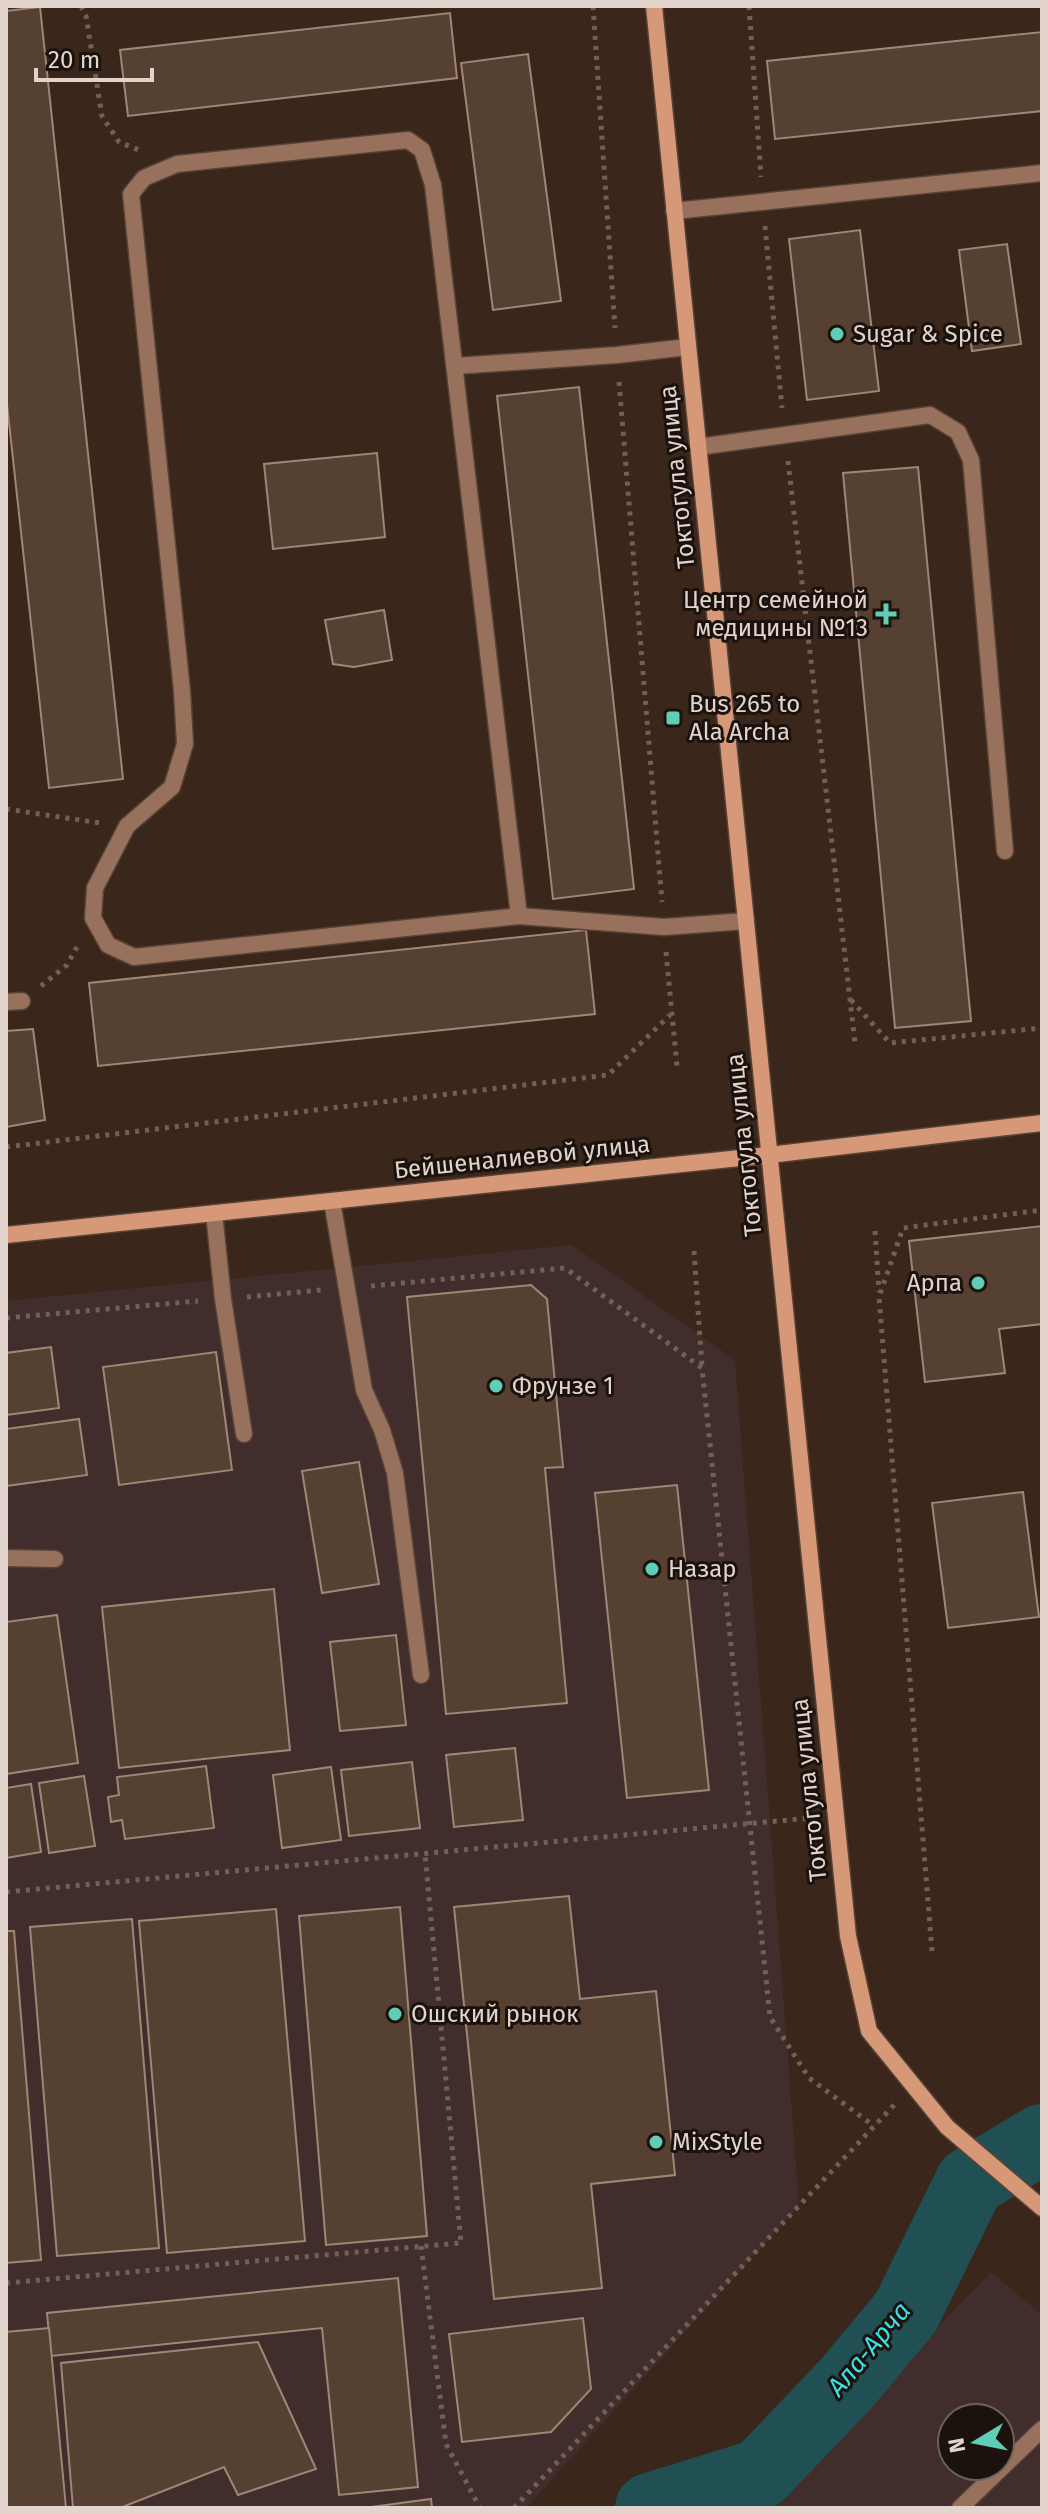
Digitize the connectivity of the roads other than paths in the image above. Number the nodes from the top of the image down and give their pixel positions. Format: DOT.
graph roads {
  1 [pos="654,6"];
  2 [pos="1042,173"];
  3 [pos="674,211"];
  4 [pos="688,347"];
  5 [pos="455,366"];
  6 [pos="698,447"];
  7 [pos="1005,851"];
  8 [pos="519,916"];
  9 [pos="746,921"];
  10 [pos="1042,1123"];
  11 [pos="769,1155"];
  12 [pos="332,1201"];
  13 [pos="214,1213"];
  14 [pos="6,1235"];
  15 [pos="244,1434"];
  16 [pos="6,1558"];
  17 [pos="55,1559"];
  18 [pos="421,1675"];
  19 [pos="1042,2208"];
  20 [pos="1042,2429"];
  21 [pos="960,2508"];
  1 -- 3 [label="main road, Токтогула улица"];
  2 -- 3 [label="lane"];
  3 -- 4 [label="main road, Токтогула улица"];
  4 -- 5 [label="lane"];
  4 -- 6 [label="main road, Токтогула улица"];
  5 -- 8 [label="lane"];
  5 -- 8 [label="lane"];
  6 -- 7 [label="lane"];
  6 -- 9 [label="main road, Токтогула улица"];
  8 -- 9 [label="lane"];
  9 -- 11 [label="main road, Токтогула улица"];
  10 -- 11 [label="main road, Бейшеналиевой улица"];
  11 -- 12 [label="main road, Бейшеналиевой улица"];
  11 -- 19 [label="main road, Токтогула улица"];
  12 -- 13 [label="main road, Бейшеналиевой улица"];
  12 -- 18 [label="lane"];
  13 -- 14 [label="main road, Бейшеналиевой улица"];
  13 -- 15 [label="lane"];
  16 -- 17 [label="lane"];
  20 -- 21 [label="lane"];
}
